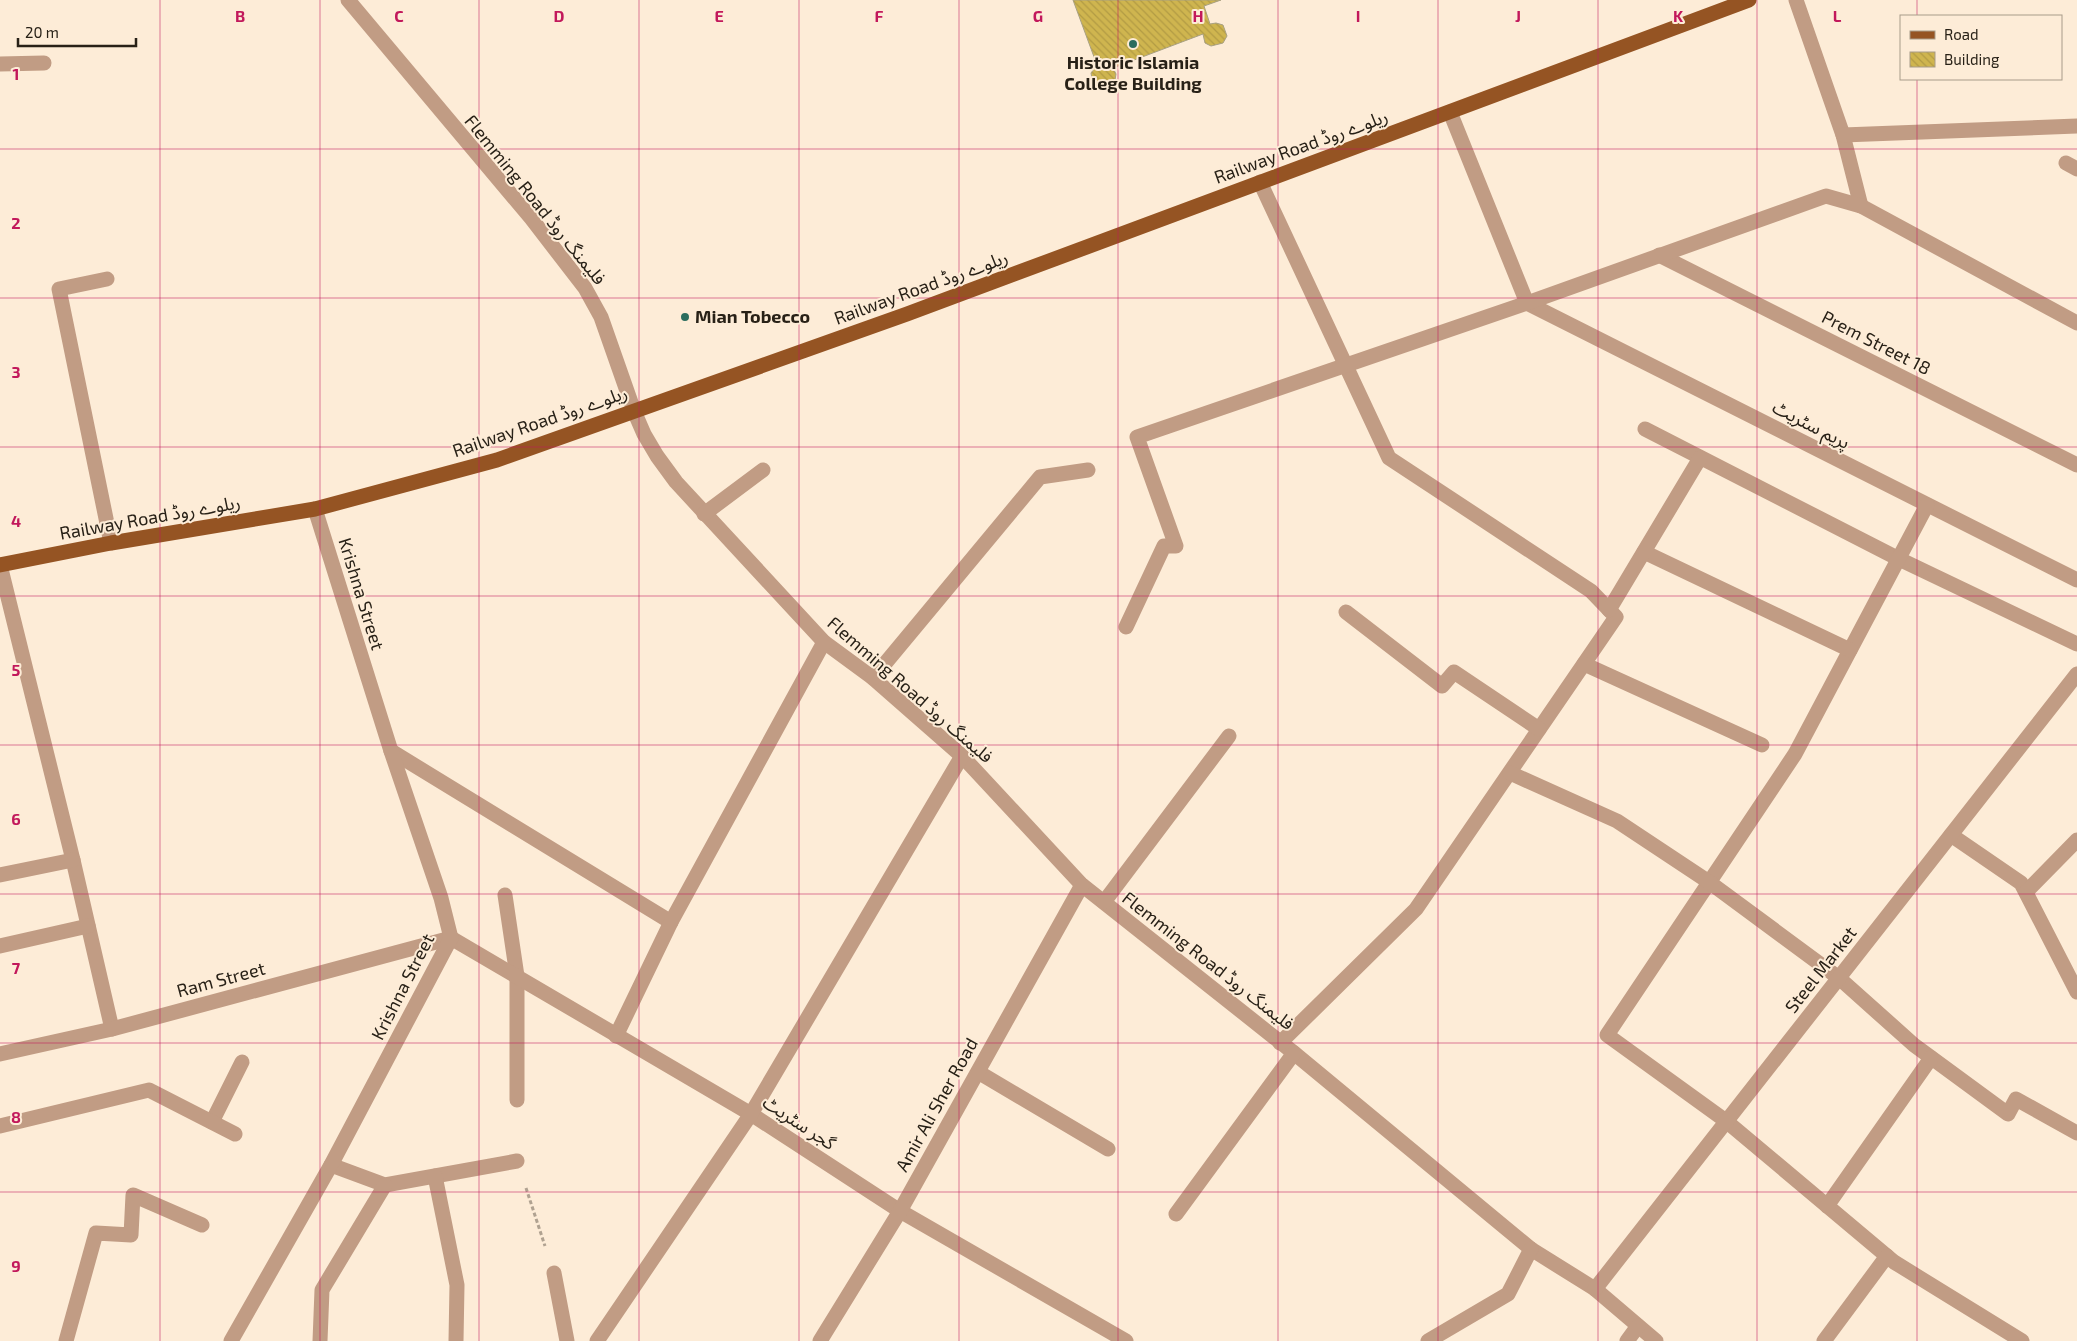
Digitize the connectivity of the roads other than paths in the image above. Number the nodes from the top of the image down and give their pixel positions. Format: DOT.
graph roads {
  1 [pos="348,0"];
  2 [pos="1749,0"];
  3 [pos="1796,0"];
  4 [pos="44,63"];
  5 [pos="0,64"];
  6 [pos="1450,112"];
  7 [pos="2077,126"];
  8 [pos="1843,135"];
  9 [pos="1260,182"];
  10 [pos="1861,206"];
  11 [pos="1659,255"];
  12 [pos="107,279"];
  13 [pos="1527,304"];
  14 [pos="2077,323"];
  15 [pos="1345,366"];
  16 [pos="634,411"];
  17 [pos="1645,429"];
  18 [pos="1700,458"];
  19 [pos="2077,464"];
  20 [pos="763,470"];
  21 [pos="1088,470"];
  22 [pos="1927,505"];
  23 [pos="315,509"];
  24 [pos="704,514"];
  25 [pos="111,543"];
  26 [pos="1644,552"];
  27 [pos="1899,559"];
  28 [pos="0,565"];
  29 [pos="2077,580"];
  30 [pos="1608,610"];
  31 [pos="1346,612"];
  32 [pos="1126,627"];
  33 [pos="824,642"];
  34 [pos="2077,644"];
  35 [pos="1850,650"];
  36 [pos="1584,664"];
  37 [pos="2077,674"];
  38 [pos="874,678"];
  39 [pos="1539,730"];
  40 [pos="1228,736"];
  41 [pos="1762,745"];
  42 [pos="391,751"];
  43 [pos="962,756"];
  44 [pos="1510,773"];
  45 [pos="1950,835"];
  46 [pos="2073,851"];
  47 [pos="74,860"];
  48 [pos="0,875"];
  49 [pos="1709,882"];
  50 [pos="1082,885"];
  51 [pos="2026,892"];
  52 [pos="505,895"];
  53 [pos="1104,902"];
  54 [pos="671,922"];
  55 [pos="88,926"];
  56 [pos="451,938"];
  57 [pos="0,946"];
  58 [pos="516,976"];
  59 [pos="1839,978"];
  60 [pos="2077,992"];
  61 [pos="112,1029"];
  62 [pos="616,1036"];
  63 [pos="1280,1043"];
  64 [pos="1294,1053"];
  65 [pos="0,1054"];
  66 [pos="1931,1058"];
  67 [pos="242,1062"];
  68 [pos="978,1072"];
  69 [pos="517,1100"];
  70 [pos="752,1114"];
  71 [pos="1726,1121"];
  72 [pos="212,1122"];
  73 [pos="0,1126"];
  74 [pos="2077,1133"];
  75 [pos="235,1134"];
  76 [pos="1108,1148"];
  77 [pos="517,1161"];
  78 [pos="331,1164"];
  79 [pos="435,1176"];
  80 [pos="385,1185"];
  81 [pos="1827,1206"];
  82 [pos="900,1211"];
  83 [pos="1176,1214"];
  84 [pos="202,1225"];
  85 [pos="1531,1250"];
  86 [pos="1887,1256"];
  87 [pos="554,1274"];
  88 [pos="1595,1289"];
  89 [pos="1638,1326"];
  90 [pos="66,1341"];
  91 [pos="231,1341"];
  92 [pos="320,1341"];
  93 [pos="456,1341"];
  94 [pos="567,1341"];
  95 [pos="597,1341"];
  96 [pos="820,1341"];
  97 [pos="1126,1341"];
  98 [pos="1428,1341"];
  99 [pos="1627,1341"];
  100 [pos="1656,1341"];
  101 [pos="1824,1341"];
  102 [pos="2022,1341"];
  1 -- 16 [label="street, Flemming Road فلیمنگ روڈ"];
  2 -- 6 [label="main road, Railway Road ریلوے روڈ"];
  3 -- 8 [label="street"];
  4 -- 5 [label="street"];
  6 -- 9 [label="main road, Railway Road ریلوے روڈ"];
  6 -- 13 [label="street"];
  7 -- 8 [label="street"];
  8 -- 10 [label="street"];
  9 -- 15 [label="street"];
  9 -- 16 [label="main road, Railway Road ریلوے روڈ"];
  10 -- 11 [label="street"];
  10 -- 14 [label="street"];
  11 -- 13 [label="street"];
  11 -- 19 [label="street, Prem Street 18"];
  12 -- 25 [label="street"];
  13 -- 15 [label="street"];
  13 -- 22 [label="street, پریم سٹریٹ"];
  15 -- 30 [label="street"];
  15 -- 32 [label="street"];
  16 -- 23 [label="main road, Railway Road ریلوے روڈ"];
  16 -- 24 [label="street, Flemming Road فلیمنگ روڈ"];
  17 -- 18 [label="street"];
  18 -- 26 [label="street"];
  18 -- 27 [label="street"];
  20 -- 24 [label="street"];
  21 -- 38 [label="street"];
  22 -- 27 [label="street"];
  22 -- 29 [label="street, پریم سٹریٹ"];
  23 -- 25 [label="main road, Railway Road ریلوے روڈ"];
  23 -- 42 [label="street, Krishna Street"];
  24 -- 33 [label="street, Flemming Road فلیمنگ روڈ"];
  25 -- 28 [label="main road, Railway Road ریلوے روڈ"];
  26 -- 30 [label="street"];
  26 -- 35 [label="street"];
  27 -- 34 [label="street"];
  27 -- 35 [label="street"];
  28 -- 47 [label="street"];
  30 -- 36 [label="street"];
  31 -- 39 [label="street"];
  33 -- 38 [label="street, Flemming Road فلیمنگ روڈ"];
  33 -- 54 [label="street"];
  35 -- 49 [label="street"];
  36 -- 39 [label="street"];
  36 -- 41 [label="street"];
  37 -- 45 [label="street, Steel Market"];
  38 -- 43 [label="street, Flemming Road فلیمنگ روڈ"];
  39 -- 44 [label="street"];
  40 -- 53 [label="street"];
  42 -- 54 [label="street"];
  42 -- 56 [label="street, Krishna Street"];
  43 -- 50 [label="street, Flemming Road فلیمنگ روڈ"];
  43 -- 70 [label="street"];
  44 -- 49 [label="street"];
  44 -- 63 [label="street"];
  45 -- 51 [label="street"];
  45 -- 59 [label="street, Steel Market"];
  46 -- 51 [label="street"];
  47 -- 48 [label="street"];
  47 -- 55 [label="street"];
  49 -- 59 [label="street"];
  49 -- 71 [label="street"];
  50 -- 53 [label="street, Flemming Road فلیمنگ روڈ"];
  50 -- 68 [label="street, Amir Ali Sher Road"];
  51 -- 60 [label="street"];
  52 -- 58 [label="street"];
  53 -- 63 [label="street, Flemming Road فلیمنگ روڈ"];
  54 -- 62 [label="street"];
  55 -- 57 [label="street"];
  55 -- 61 [label="street"];
  56 -- 58 [label="street, گجر سٹریٹ"];
  56 -- 61 [label="street, Ram Street"];
  56 -- 78 [label="street, Krishna Street"];
  58 -- 62 [label="street, گجر سٹریٹ"];
  58 -- 69 [label="street"];
  59 -- 66 [label="street"];
  59 -- 71 [label="street, Steel Market"];
  61 -- 65 [label="street, Ram Street"];
  62 -- 70 [label="street, گجر سٹریٹ"];
  63 -- 64 [label="street, Flemming Road فلیمنگ روڈ"];
  64 -- 83 [label="street"];
  64 -- 85 [label="street, Flemming Road فلیمنگ روڈ"];
  66 -- 74 [label="street"];
  66 -- 81 [label="street"];
  67 -- 72 [label="street"];
  68 -- 76 [label="street"];
  68 -- 82 [label="street, Amir Ali Sher Road"];
  70 -- 82 [label="street, گجر سٹریٹ"];
  70 -- 95 [label="street"];
  71 -- 81 [label="street"];
  71 -- 88 [label="street, Steel Market"];
  72 -- 73 [label="street"];
  72 -- 75 [label="street"];
  77 -- 79 [label="street"];
  78 -- 80 [label="street"];
  78 -- 91 [label="street, Krishna Street"];
  79 -- 80 [label="street"];
  79 -- 93 [label="street"];
  80 -- 92 [label="street"];
  81 -- 86 [label="street"];
  82 -- 96 [label="street, Amir Ali Sher Road"];
  82 -- 97 [label="street, گجر سٹریٹ"];
  84 -- 90 [label="street"];
  85 -- 88 [label="street, Flemming Road فلیمنگ روڈ"];
  85 -- 98 [label="street"];
  86 -- 101 [label="street"];
  86 -- 102 [label="street"];
  87 -- 94 [label="street"];
  88 -- 89 [label="street, Flemming Road فلیمنگ روڈ"];
  89 -- 99 [label="street"];
  89 -- 100 [label="street, Flemming Road فلیمنگ روڈ"];
}
